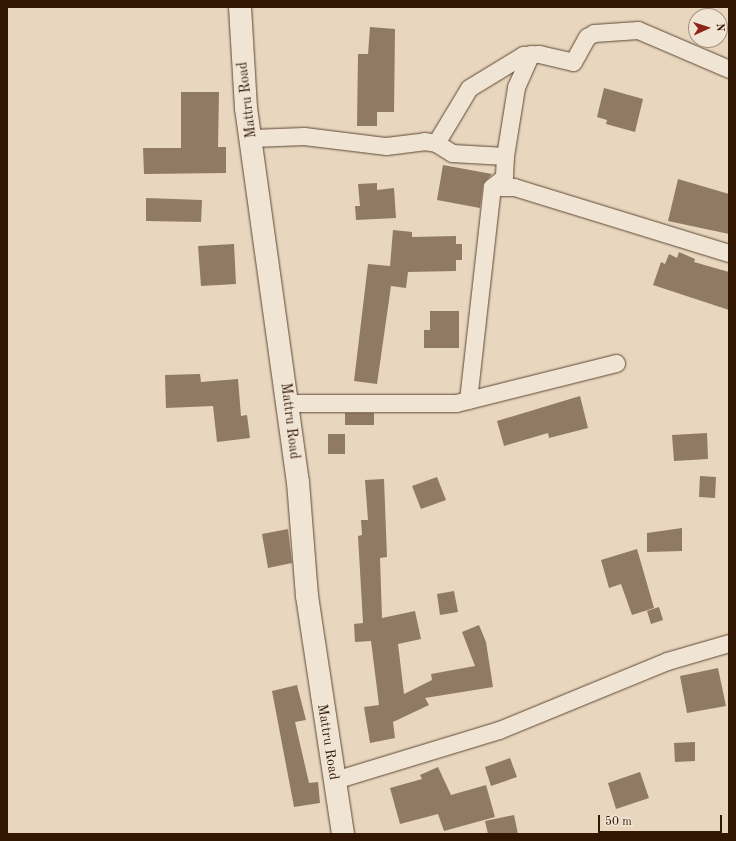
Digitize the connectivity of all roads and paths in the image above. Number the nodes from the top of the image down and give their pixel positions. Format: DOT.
graph roads {
  1 [pos="240,7"];
  2 [pos="531,54"];
  3 [pos="729,69"];
  4 [pos="252,138"];
  5 [pos="436,143"];
  6 [pos="504,156"];
  7 [pos="492,187"];
  8 [pos="729,253"];
  9 [pos="616,364"];
  10 [pos="468,400"];
  11 [pos="288,403"];
  12 [pos="729,643"];
  13 [pos="334,780"];
  14 [pos="343,834"];
  1 -- 4 [label="main road, Mattru Road"];
  2 -- 3 [label="street"];
  2 -- 5 [label="street"];
  2 -- 6 [label="street"];
  4 -- 5 [label="street"];
  4 -- 11 [label="main road, Mattru Road"];
  5 -- 6 [label="street"];
  6 -- 7 [label="street"];
  7 -- 8 [label="street"];
  7 -- 10 [label="street"];
  9 -- 10 [label="street"];
  10 -- 11 [label="street"];
  11 -- 13 [label="main road, Mattru Road"];
  12 -- 13 [label="street"];
  13 -- 14 [label="main road, Mattru Road"];
}
